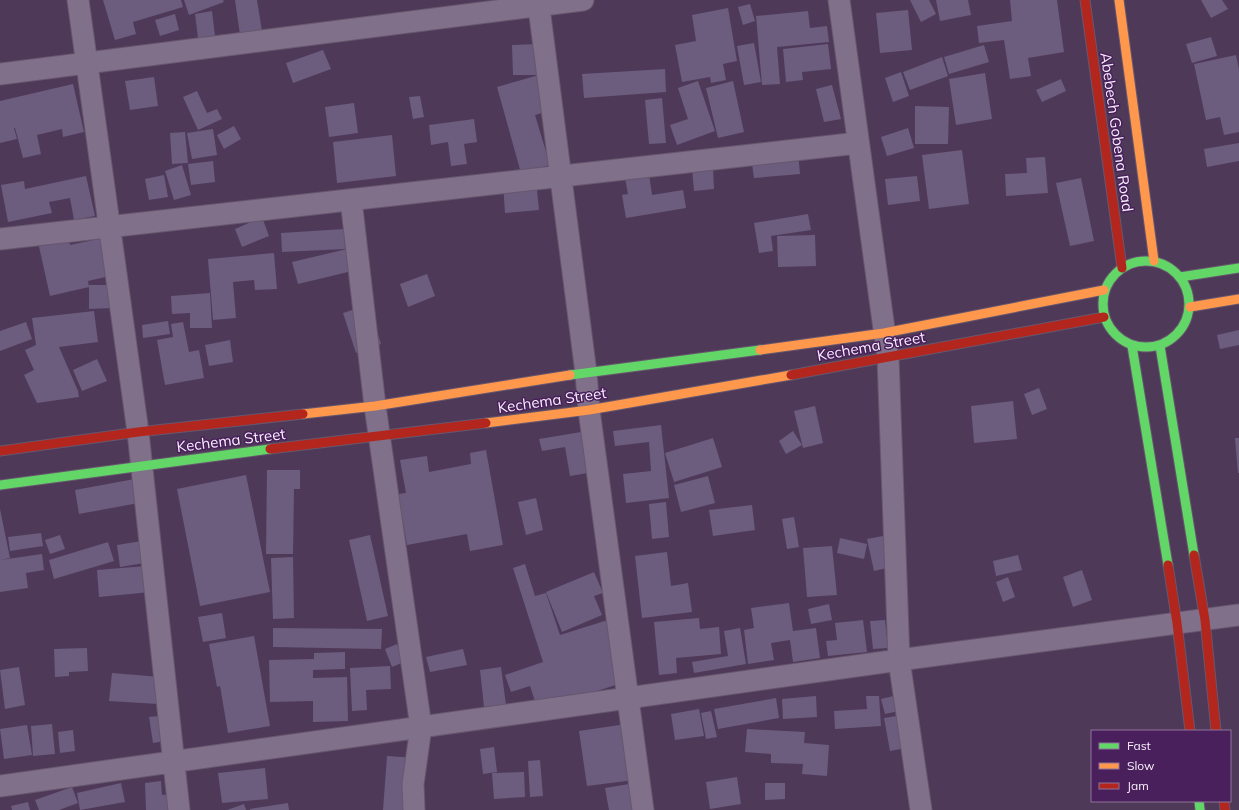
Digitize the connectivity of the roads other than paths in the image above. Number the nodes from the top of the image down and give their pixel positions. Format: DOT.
graph roads {
  1 [pos="78,0"];
  2 [pos="583,0"];
  3 [pos="838,0"];
  4 [pos="1085,0"];
  5 [pos="1119,0"];
  6 [pos="538,3"];
  7 [pos="87,63"];
  8 [pos="0,74"];
  9 [pos="858,143"];
  10 [pos="561,176"];
  11 [pos="351,200"];
  12 [pos="110,227"];
  13 [pos="0,239"];
  14 [pos="1154,261"];
  15 [pos="1122,268"];
  16 [pos="1239,268"];
  17 [pos="1180,277"];
  18 [pos="1104,290"];
  19 [pos="1239,299"];
  20 [pos="1190,307"];
  21 [pos="1104,317"];
  22 [pos="884,333"];
  23 [pos="1132,346"];
  24 [pos="1160,346"];
  25 [pos="888,358"];
  26 [pos="586,373"];
  27 [pos="375,406"];
  28 [pos="589,410"];
  29 [pos="138,432"];
  30 [pos="379,436"];
  31 [pos="0,451"];
  32 [pos="140,465"];
  33 [pos="0,485"];
  34 [pos="1239,615"];
  35 [pos="1205,620"];
  36 [pos="1177,623"];
  37 [pos="899,660"];
  38 [pos="628,698"];
  39 [pos="421,727"];
  40 [pos="1190,730"];
  41 [pos="1216,730"];
  42 [pos="172,762"];
  43 [pos="0,786"];
  44 [pos="179,810"];
  45 [pos="414,810"];
  46 [pos="643,810"];
  47 [pos="920,810"];
  1 -- 7 [label="street"];
  2 -- 6 [label="street"];
  3 -- 9 [label="street"];
  4 -- 15 [label="street, Abebech Gobena Road"];
  5 -- 14 [label="street, Abebech Gobena Road"];
  6 -- 7 [label="street"];
  6 -- 10 [label="street"];
  7 -- 8 [label="street"];
  7 -- 12 [label="street"];
  9 -- 10 [label="street"];
  9 -- 22 [label="street"];
  10 -- 11 [label="street"];
  10 -- 26 [label="street"];
  11 -- 12 [label="street"];
  11 -- 27 [label="street"];
  12 -- 13 [label="street"];
  12 -- 29 [label="street"];
  14 -- 15 [label="street"];
  14 -- 17 [label="street"];
  15 -- 18 [label="street"];
  16 -- 17 [label="street"];
  17 -- 20 [label="street"];
  18 -- 21 [label="street"];
  18 -- 22 [label="street, Kechema Street"];
  19 -- 20 [label="street"];
  20 -- 24 [label="street"];
  21 -- 23 [label="street"];
  21 -- 25 [label="street, Kechema Street"];
  22 -- 25 [label="street"];
  22 -- 26 [label="street, Kechema Street"];
  23 -- 24 [label="street"];
  23 -- 36 [label="street"];
  24 -- 35 [label="street"];
  25 -- 28 [label="street, Kechema Street"];
  25 -- 37 [label="street"];
  26 -- 27 [label="street, Kechema Street"];
  26 -- 28 [label="street"];
  27 -- 29 [label="street, Kechema Street"];
  27 -- 30 [label="street"];
  28 -- 30 [label="street, Kechema Street"];
  28 -- 38 [label="street"];
  29 -- 31 [label="street, Kechema Street"];
  29 -- 32 [label="street"];
  30 -- 32 [label="street, Kechema Street"];
  30 -- 39 [label="street"];
  32 -- 33 [label="street, Kechema Street"];
  32 -- 42 [label="street"];
  34 -- 35 [label="street"];
  35 -- 36 [label="street"];
  35 -- 41 [label="street"];
  36 -- 37 [label="street"];
  36 -- 40 [label="street"];
  37 -- 38 [label="street"];
  37 -- 47 [label="street"];
  38 -- 39 [label="street"];
  38 -- 46 [label="street"];
  39 -- 42 [label="street"];
  39 -- 45 [label="street"];
  42 -- 43 [label="street"];
  42 -- 44 [label="street"];
}
